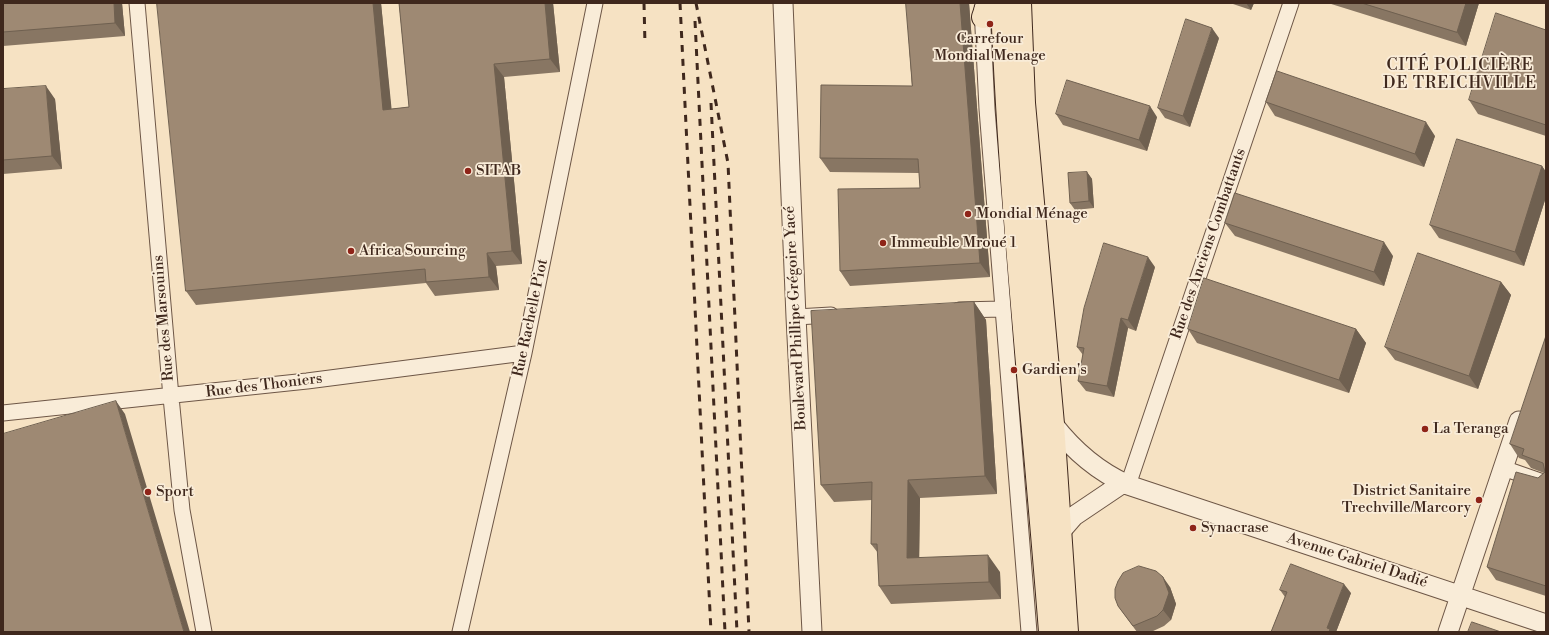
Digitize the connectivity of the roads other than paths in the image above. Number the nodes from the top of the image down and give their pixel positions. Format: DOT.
graph roads {
  1 [pos="137,3"];
  2 [pos="595,3"];
  3 [pos="783,3"];
  4 [pos="1002,3"];
  5 [pos="1020,3"];
  6 [pos="1290,3"];
  7 [pos="984,8"];
  8 [pos="1002,309"];
  9 [pos="946,311"];
  10 [pos="843,315"];
  11 [pos="796,317"];
  12 [pos="524,353"];
  13 [pos="171,397"];
  14 [pos="1525,402"];
  15 [pos="3,413"];
  16 [pos="1053,424"];
  17 [pos="1503,468"];
  18 [pos="1546,483"];
  19 [pos="1125,484"];
  20 [pos="1061,531"];
  21 [pos="1461,595"];
  22 [pos="1546,624"];
  23 [pos="204,632"];
  24 [pos="460,632"];
  25 [pos="812,632"];
  26 [pos="1029,632"];
  27 [pos="1050,632"];
  28 [pos="1067,632"];
  29 [pos="1448,632"];
  1 -- 13 [label="street, Rue des Marsouins"];
  2 -- 12 [label="street, Rue Rachelle Piot"];
  3 -- 11 [label="street, Boulevard Phillipe Grégoire Yacé"];
  4 -- 27 [label="main road"];
  5 -- 16 [label="main road"];
  6 -- 19 [label="street, Rue des Anciens Combattants"];
  7 -- 8 [label="street"];
  8 -- 9 [label="street"];
  8 -- 26 [label="street"];
  10 -- 11 [label="street"];
  11 -- 25 [label="street, Boulevard Phillipe Grégoire Yacé"];
  12 -- 13 [label="street, Rue des Thoniers"];
  12 -- 24 [label="street, Rue Rachelle Piot"];
  13 -- 15 [label="street, Rue des Thoniers"];
  13 -- 23 [label="street, Rue des Marsouins"];
  14 -- 17 [label="street"];
  16 -- 19 [label="street, Avenue Gabriel Dadié"];
  16 -- 20 [label="main road"];
  17 -- 18 [label="street"];
  17 -- 21 [label="street"];
  19 -- 20 [label="street"];
  19 -- 21 [label="street, Avenue Gabriel Dadié"];
  20 -- 28 [label="main road"];
  21 -- 22 [label="street, Avenue Gabriel Dadié"];
  21 -- 29 [label="street"];
}
